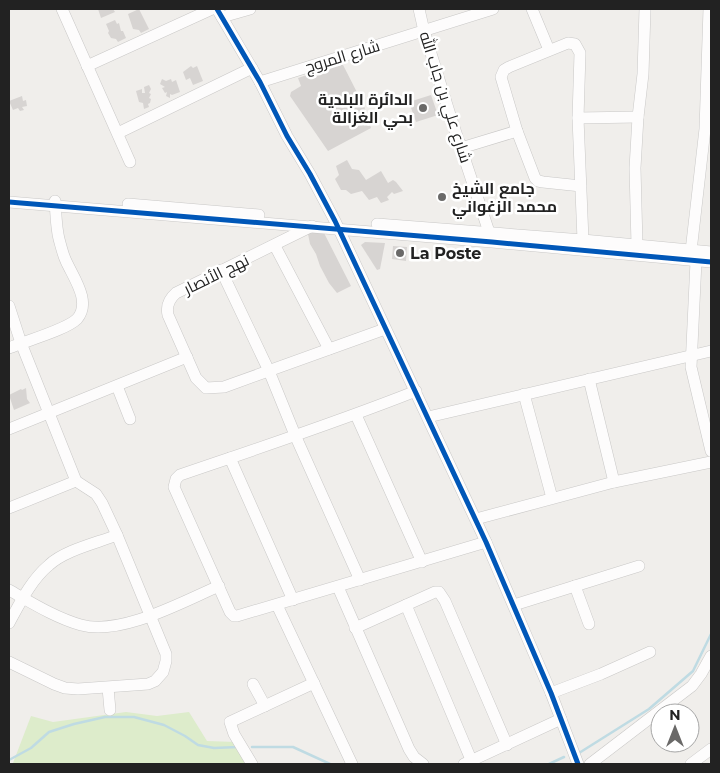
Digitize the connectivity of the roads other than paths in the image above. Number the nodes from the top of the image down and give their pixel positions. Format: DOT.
graph roads {
  1 [pos="62,9"];
  2 [pos="212,9"];
  3 [pos="250,9"];
  4 [pos="419,9"];
  5 [pos="493,9"];
  6 [pos="532,9"];
  7 [pos="645,9"];
  8 [pos="709,9"];
  9 [pos="219,13"];
  10 [pos="424,31"];
  11 [pos="549,50"];
  12 [pos="87,66"];
  13 [pos="252,68"];
  14 [pos="260,82"];
  15 [pos="638,117"];
  16 [pos="578,118"];
  17 [pos="708,128"];
  18 [pos="517,131"];
  19 [pos="118,133"];
  20 [pos="461,148"];
  21 [pos="130,162"];
  22 [pos="582,186"];
  23 [pos="9,195"];
  24 [pos="9,202"];
  25 [pos="55,202"];
  26 [pos="315,223"];
  27 [pos="336,225"];
  28 [pos="492,238"];
  29 [pos="583,240"];
  30 [pos="637,245"];
  31 [pos="275,246"];
  32 [pos="711,252"];
  33 [pos="693,256"];
  34 [pos="711,262"];
  35 [pos="221,270"];
  36 [pos="9,306"];
  37 [pos="385,329"];
  38 [pos="21,343"];
  39 [pos="9,348"];
  40 [pos="329,349"];
  41 [pos="711,351"];
  42 [pos="690,355"];
  43 [pos="187,357"];
  44 [pos="269,371"];
  45 [pos="589,379"];
  46 [pos="116,386"];
  47 [pos="416,391"];
  48 [pos="524,394"];
  49 [pos="48,413"];
  50 [pos="356,415"];
  51 [pos="428,417"];
  52 [pos="130,419"];
  53 [pos="9,429"];
  54 [pos="295,435"];
  55 [pos="711,451"];
  56 [pos="230,458"];
  57 [pos="711,462"];
  58 [pos="76,481"];
  59 [pos="614,482"];
  60 [pos="552,498"];
  61 [pos="9,508"];
  62 [pos="476,519"];
  63 [pos="117,535"];
  64 [pos="486,542"];
  65 [pos="422,562"];
  66 [pos="639,566"];
  67 [pos="360,580"];
  68 [pos="220,586"];
  69 [pos="575,586"];
  70 [pos="338,587"];
  71 [pos="9,590"];
  72 [pos="23,598"];
  73 [pos="293,600"];
  74 [pos="277,605"];
  75 [pos="406,605"];
  76 [pos="514,605"];
  77 [pos="151,615"];
  78 [pos="9,623"];
  79 [pos="589,624"];
  80 [pos="355,628"];
  81 [pos="650,652"];
  82 [pos="711,656"];
  83 [pos="9,662"];
  84 [pos="314,683"];
  85 [pos="253,684"];
  86 [pos="108,688"];
  87 [pos="551,693"];
  88 [pos="265,706"];
  89 [pos="110,710"];
  90 [pos="561,719"];
  91 [pos="507,746"];
  92 [pos="711,749"];
  93 [pos="468,763"];
  94 [pos="252,764"];
  95 [pos="352,764"];
  96 [pos="423,764"];
  97 [pos="578,764"];
  98 [pos="590,764"];
  99 [pos="692,764"];
  1 -- 12 [label="street"];
  2 -- 12 [label="street"];
  3 -- 9 [label="street"];
  4 -- 10 [label="street, شارع علي بن جاب الله"];
  5 -- 10 [label="street, شارع المروج"];
  6 -- 11 [label="street"];
  7 -- 15 [label="street"];
  8 -- 17 [label="street"];
  9 -- 13 [label="street"];
  10 -- 14 [label="street, شارع المروج"];
  10 -- 20 [label="street, شارع علي بن جاب الله"];
  11 -- 16 [label="street"];
  11 -- 18 [label="street"];
  12 -- 19 [label="street"];
  13 -- 14 [label="street"];
  13 -- 19 [label="street"];
  14 -- 27 [label="street"];
  15 -- 16 [label="street"];
  15 -- 30 [label="street"];
  16 -- 22 [label="street"];
  17 -- 33 [label="street"];
  18 -- 20 [label="street"];
  18 -- 22 [label="street"];
  19 -- 21 [label="street"];
  20 -- 28 [label="street, شارع علي بن جاب الله"];
  22 -- 29 [label="street"];
  23 -- 25 [label="street"];
  24 -- 25 [label="street"];
  25 -- 26 [label="street"];
  25 -- 38 [label="street"];
  26 -- 27 [label="street"];
  26 -- 31 [label="street, نهج الأنصار"];
  27 -- 28 [label="street"];
  27 -- 37 [label="street"];
  28 -- 29 [label="street"];
  28 -- 33 [label="street"];
  29 -- 30 [label="street"];
  30 -- 33 [label="street"];
  31 -- 35 [label="street, نهج الأنصار"];
  31 -- 40 [label="street"];
  32 -- 33 [label="street"];
  33 -- 34 [label="street"];
  33 -- 42 [label="street"];
  35 -- 43 [label="street, نهج الأنصار"];
  35 -- 44 [label="street"];
  36 -- 38 [label="street"];
  37 -- 40 [label="street"];
  37 -- 47 [label="street"];
  38 -- 39 [label="street"];
  38 -- 49 [label="street"];
  40 -- 44 [label="street"];
  41 -- 42 [label="street"];
  42 -- 45 [label="street"];
  42 -- 55 [label="street"];
  43 -- 44 [label="street"];
  43 -- 46 [label="street"];
  44 -- 54 [label="street"];
  45 -- 48 [label="street"];
  45 -- 59 [label="street"];
  46 -- 49 [label="street"];
  46 -- 52 [label="street"];
  47 -- 50 [label="street"];
  47 -- 51 [label="street"];
  48 -- 51 [label="street"];
  48 -- 60 [label="street"];
  49 -- 53 [label="street"];
  49 -- 58 [label="street"];
  50 -- 54 [label="street"];
  50 -- 65 [label="street"];
  51 -- 62 [label="street"];
  54 -- 56 [label="street"];
  54 -- 67 [label="street"];
  56 -- 68 [label="street"];
  56 -- 73 [label="street"];
  57 -- 59 [label="street"];
  58 -- 61 [label="street"];
  58 -- 63 [label="street"];
  59 -- 60 [label="street"];
  60 -- 62 [label="street"];
  62 -- 64 [label="street"];
  63 -- 72 [label="street"];
  63 -- 77 [label="street"];
  64 -- 65 [label="street"];
  64 -- 76 [label="street"];
  65 -- 67 [label="street"];
  66 -- 69 [label="street"];
  67 -- 70 [label="street"];
  68 -- 74 [label="street"];
  68 -- 77 [label="street"];
  69 -- 76 [label="street"];
  69 -- 79 [label="street"];
  70 -- 73 [label="street"];
  70 -- 80 [label="street"];
  71 -- 72 [label="street"];
  72 -- 77 [label="street"];
  72 -- 78 [label="street"];
  73 -- 74 [label="street"];
  74 -- 84 [label="street"];
  75 -- 80 [label="street"];
  75 -- 91 [label="street"];
  75 -- 93 [label="street"];
  76 -- 87 [label="street"];
  77 -- 86 [label="street"];
  80 -- 96 [label="street"];
  81 -- 87 [label="street"];
  82 -- 98 [label="street"];
  83 -- 86 [label="street"];
  84 -- 88 [label="street"];
  84 -- 95 [label="street"];
  85 -- 88 [label="street"];
  86 -- 89 [label="street"];
  87 -- 90 [label="street"];
  88 -- 94 [label="street"];
  90 -- 91 [label="street"];
  90 -- 97 [label="street"];
  91 -- 93 [label="street"];
  92 -- 99 [label="street"];
}
